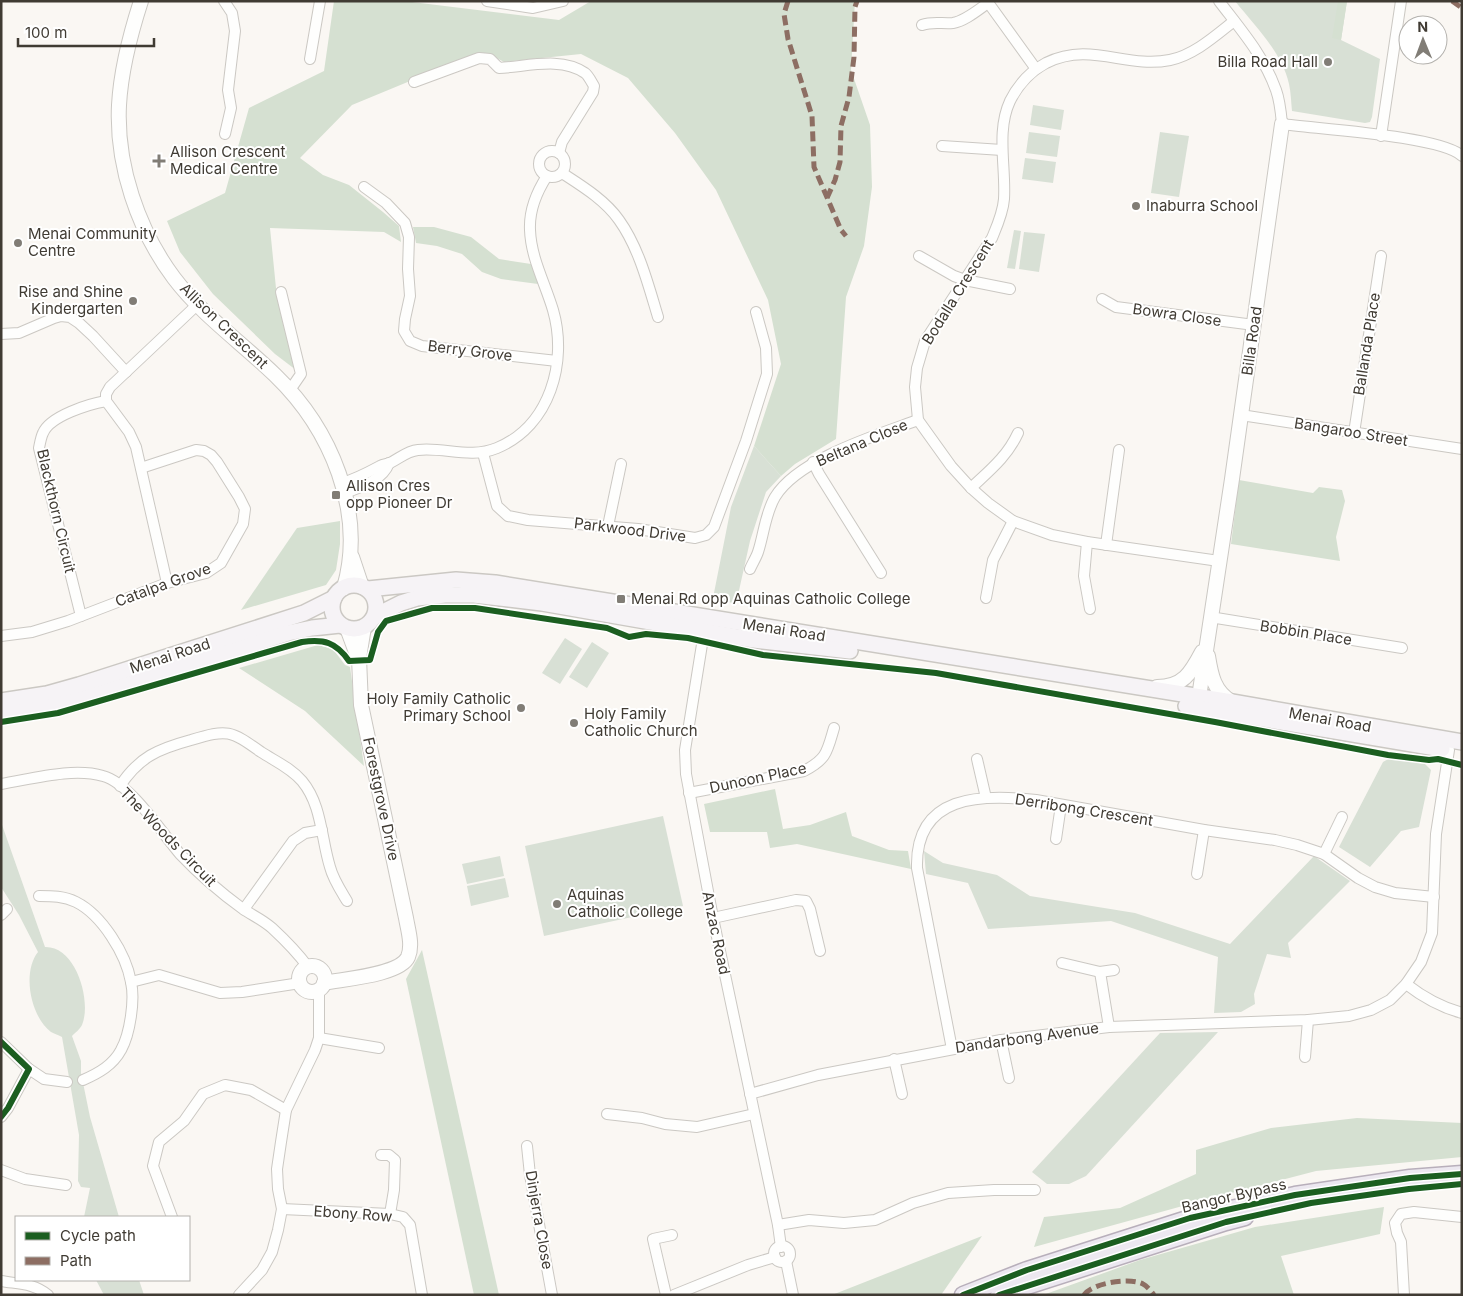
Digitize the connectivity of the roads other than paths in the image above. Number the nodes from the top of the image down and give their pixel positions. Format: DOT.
graph roads {
  1 [pos="141,1"];
  2 [pos="224,1"];
  3 [pos="320,1"];
  4 [pos="487,1"];
  5 [pos="563,1"];
  6 [pos="1219,1"];
  7 [pos="1401,1"];
  8 [pos="987,2"];
  9 [pos="1234,21"];
  10 [pos="922,25"];
  11 [pos="310,59"];
  12 [pos="1036,69"];
  13 [pos="414,82"];
  14 [pos="1282,124"];
  15 [pos="225,134"];
  16 [pos="1381,136"];
  17 [pos="942,146"];
  18 [pos="1002,150"];
  19 [pos="559,153"];
  20 [pos="1462,156"];
  21 [pos="562,173"];
  22 [pos="547,176"];
  23 [pos="364,187"];
  24 [pos="919,256"];
  25 [pos="1381,256"];
  26 [pos="965,280"];
  27 [pos="1010,289"];
  28 [pos="281,292"];
  29 [pos="1102,299"];
  30 [pos="198,304"];
  31 [pos="756,312"];
  32 [pos="658,316"];
  33 [pos="1254,325"];
  34 [pos="1,334"];
  35 [pos="557,361"];
  36 [pos="126,372"];
  37 [pos="290,390"];
  38 [pos="106,401"];
  39 [pos="1241,415"];
  40 [pos="918,420"];
  41 [pos="1018,433"];
  42 [pos="1354,433"];
  43 [pos="1462,449"];
  44 [pos="1120,450"];
  45 [pos="483,452"];
  46 [pos="814,462"];
  47 [pos="622,464"];
  48 [pos="140,468"];
  49 [pos="343,488"];
  50 [pos="971,488"];
  51 [pos="1013,521"];
  52 [pos="608,526"];
  53 [pos="1087,542"];
  54 [pos="1106,545"];
  55 [pos="351,554"];
  56 [pos="1219,561"];
  57 [pos="750,569"];
  58 [pos="881,573"];
  59 [pos="166,583"];
  60 [pos="365,588"];
  61 [pos="339,593"];
  62 [pos="986,598"];
  63 [pos="1090,610"];
  64 [pos="81,616"];
  65 [pos="375,616"];
  66 [pos="1209,624"];
  67 [pos="705,625"];
  68 [pos="344,626"];
  69 [pos="364,627"];
  70 [pos="1,636"];
  71 [pos="1402,648"];
  72 [pos="358,658"];
  73 [pos="1127,686"];
  74 [pos="1199,698"];
  75 [pos="1,701"];
  76 [pos="1162,701"];
  77 [pos="1232,702"];
  78 [pos="1,715"];
  79 [pos="1240,716"];
  80 [pos="834,728"];
  81 [pos="1456,746"];
  82 [pos="977,759"];
  83 [pos="1,784"];
  84 [pos="120,786"];
  85 [pos="689,793"];
  86 [pos="986,798"];
  87 [pos="1061,805"];
  88 [pos="1342,817"];
  89 [pos="322,830"];
  90 [pos="1204,830"];
  91 [pos="1056,839"];
  92 [pos="1324,854"];
  93 [pos="1197,874"];
  94 [pos="39,896"];
  95 [pos="1434,897"];
  96 [pos="347,902"];
  97 [pos="244,909"];
  98 [pos="713,918"];
  99 [pos="820,951"];
  100 [pos="1062,963"];
  101 [pos="308,967"];
  102 [pos="1114,970"];
  103 [pos="1100,972"];
  104 [pos="131,982"];
  105 [pos="322,982"];
  106 [pos="300,983"];
  107 [pos="1406,984"];
  108 [pos="1462,1013"];
  109 [pos="1308,1020"];
  110 [pos="1109,1027"];
  111 [pos="319,1038"];
  112 [pos="1001,1040"];
  113 [pos="1,1042"];
  114 [pos="379,1048"];
  115 [pos="952,1049"];
  116 [pos="1305,1056"];
  117 [pos="894,1059"];
  118 [pos="28,1069"];
  119 [pos="1009,1078"];
  120 [pos="83,1080"];
  121 [pos="67,1082"];
  122 [pos="750,1094"];
  123 [pos="902,1094"];
  124 [pos="286,1110"];
  125 [pos="607,1114"];
  126 [pos="754,1114"];
  127 [pos="1,1117"];
  128 [pos="527,1146"];
  129 [pos="381,1156"];
  130 [pos="1,1170"];
  131 [pos="1462,1174"];
  132 [pos="1462,1184"];
  133 [pos="66,1185"];
  134 [pos="1036,1190"];
  135 [pos="282,1209"];
  136 [pos="390,1214"];
  137 [pos="172,1216"];
  138 [pos="1462,1217"];
  139 [pos="778,1225"];
  140 [pos="672,1235"];
  141 [pos="781,1246"];
  142 [pos="775,1258"];
  143 [pos="786,1261"];
  144 [pos="1,1281"];
  145 [pos="48,1295"];
  146 [pos="239,1295"];
  147 [pos="422,1295"];
  148 [pos="552,1295"];
  149 [pos="666,1295"];
  150 [pos="674,1295"];
  151 [pos="793,1295"];
  152 [pos="962,1295"];
  153 [pos="999,1295"];
  154 [pos="1404,1295"];
  1 -- 30 [label="street, Allison Crescent"];
  2 -- 15 [label="street"];
  3 -- 11 [label="street"];
  4 -- 5 [label="street"];
  6 -- 9 [label="street, Billa Road"];
  7 -- 16 [label="street"];
  8 -- 10 [label="street"];
  8 -- 12 [label="street"];
  9 -- 12 [label="street, Bodalla Crescent"];
  9 -- 14 [label="street, Billa Road"];
  12 -- 18 [label="street, Bodalla Crescent"];
  13 -- 19 [label="street"];
  14 -- 16 [label="street"];
  14 -- 33 [label="street, Billa Road"];
  16 -- 20 [label="street"];
  17 -- 18 [label="street"];
  18 -- 26 [label="street, Bodalla Crescent"];
  19 -- 21 [label="street"];
  19 -- 22 [label="street"];
  21 -- 22 [label="street"];
  21 -- 32 [label="street"];
  22 -- 35 [label="street"];
  23 -- 35 [label="street, Berry Grove"];
  24 -- 26 [label="street"];
  25 -- 42 [label="street, Ballanda Place"];
  26 -- 27 [label="street"];
  26 -- 40 [label="street, Bodalla Crescent"];
  28 -- 37 [label="street"];
  29 -- 33 [label="street, Bowra Close"];
  30 -- 36 [label="street"];
  30 -- 37 [label="street, Allison Crescent"];
  31 -- 52 [label="street, Parkwood Drive"];
  33 -- 39 [label="street, Billa Road"];
  34 -- 36 [label="street"];
  35 -- 45 [label="street"];
  36 -- 38 [label="street"];
  37 -- 49 [label="street, Allison Crescent"];
  38 -- 48 [label="street"];
  38 -- 64 [label="street, Blackthorn Circuit"];
  39 -- 42 [label="street, Bangaroo Street"];
  39 -- 56 [label="street, Billa Road"];
  40 -- 46 [label="street, Beltana Close"];
  40 -- 50 [label="street"];
  41 -- 50 [label="street"];
  42 -- 43 [label="street, Bangaroo Street"];
  44 -- 54 [label="street"];
  45 -- 49 [label="street"];
  45 -- 52 [label="street, Parkwood Drive"];
  46 -- 57 [label="street, Beltana Close"];
  46 -- 58 [label="street"];
  47 -- 52 [label="street"];
  48 -- 59 [label="street"];
  48 -- 59 [label="street, Catalpa Grove"];
  49 -- 55 [label="street, Allison Crescent"];
  50 -- 51 [label="street"];
  51 -- 53 [label="street"];
  51 -- 62 [label="street"];
  53 -- 54 [label="street"];
  53 -- 63 [label="street"];
  54 -- 56 [label="street"];
  55 -- 60 [label="street"];
  55 -- 61 [label="street"];
  56 -- 66 [label="street, Billa Road"];
  59 -- 64 [label="street, Catalpa Grove"];
  60 -- 61 [label="main road"];
  60 -- 65 [label="main road"];
  60 -- 67 [label="main road, Menai Road"];
  61 -- 68 [label="main road"];
  61 -- 75 [label="main road, Menai Road"];
  64 -- 70 [label="street, Catalpa Grove"];
  65 -- 67 [label="main road, Menai Road"];
  65 -- 69 [label="main road"];
  66 -- 71 [label="street, Bobbin Place"];
  66 -- 73 [label="street"];
  66 -- 74 [label="street, Billa Road"];
  66 -- 77 [label="street"];
  67 -- 73 [label="main road, Menai Road"];
  67 -- 76 [label="main road, Menai Road"];
  67 -- 85 [label="street, Anzac Road"];
  68 -- 69 [label="main road"];
  68 -- 72 [label="street"];
  68 -- 78 [label="main road, Menai Road"];
  69 -- 72 [label="street"];
  72 -- 105 [label="street, Forestgrove Drive"];
  73 -- 74 [label="main road, Menai Road"];
  74 -- 76 [label="main road, Menai Road"];
  74 -- 77 [label="main road, Menai Road"];
  74 -- 79 [label="main road, Menai Road"];
  76 -- 79 [label="main road, Menai Road"];
  77 -- 81 [label="main road, Menai Road"];
  79 -- 81 [label="main road, Menai Road"];
  80 -- 85 [label="street, Dunoon Place"];
  81 -- 95 [label="street, Dandarbong Avenue"];
  82 -- 86 [label="street"];
  83 -- 84 [label="street, The Woods Circuit"];
  84 -- 89 [label="street"];
  84 -- 97 [label="street, The Woods Circuit"];
  85 -- 98 [label="street, Anzac Road"];
  86 -- 87 [label="street, Derribong Crescent"];
  86 -- 115 [label="street, Derribong Crescent"];
  87 -- 90 [label="street, Derribong Crescent"];
  87 -- 91 [label="street"];
  88 -- 92 [label="street"];
  89 -- 96 [label="street"];
  89 -- 97 [label="street"];
  90 -- 92 [label="street, Derribong Crescent"];
  90 -- 93 [label="street"];
  92 -- 95 [label="street, Derribong Crescent"];
  94 -- 104 [label="street"];
  95 -- 107 [label="street, Dandarbong Avenue"];
  97 -- 101 [label="street, The Woods Circuit"];
  98 -- 99 [label="street"];
  98 -- 122 [label="street, Anzac Road"];
  100 -- 103 [label="street"];
  101 -- 105 [label="street"];
  101 -- 106 [label="street"];
  102 -- 103 [label="street"];
  103 -- 110 [label="street"];
  104 -- 106 [label="street"];
  104 -- 120 [label="street"];
  105 -- 106 [label="street"];
  105 -- 111 [label="street"];
  107 -- 108 [label="street"];
  107 -- 109 [label="street, Dandarbong Avenue"];
  109 -- 110 [label="street, Dandarbong Avenue"];
  109 -- 116 [label="street"];
  110 -- 112 [label="street, Dandarbong Avenue"];
  111 -- 114 [label="street"];
  111 -- 124 [label="street"];
  112 -- 115 [label="street, Dandarbong Avenue"];
  112 -- 119 [label="street"];
  113 -- 118 [label="street"];
  115 -- 117 [label="street, Dandarbong Avenue"];
  117 -- 122 [label="street, Dandarbong Avenue"];
  117 -- 123 [label="street"];
  118 -- 121 [label="street"];
  118 -- 127 [label="street"];
  122 -- 126 [label="street, Anzac Road"];
  124 -- 135 [label="street"];
  124 -- 137 [label="street"];
  125 -- 126 [label="street"];
  126 -- 139 [label="street, Anzac Road"];
  128 -- 148 [label="street, Dinjerra Close"];
  129 -- 136 [label="street"];
  130 -- 133 [label="street"];
  131 -- 152 [label="main road, Bangor Bypass"];
  132 -- 153 [label="main road, Bangor Bypass"];
  134 -- 139 [label="street"];
  135 -- 136 [label="street, Ebony Row"];
  135 -- 146 [label="street"];
  136 -- 147 [label="street, Ebony Row"];
  138 -- 154 [label="street"];
  139 -- 141 [label="street, Anzac Road"];
  140 -- 149 [label="street"];
  141 -- 142 [label="street"];
  141 -- 143 [label="street"];
  142 -- 143 [label="street"];
  142 -- 150 [label="street"];
  143 -- 151 [label="street"];
  144 -- 145 [label="street"];
}
